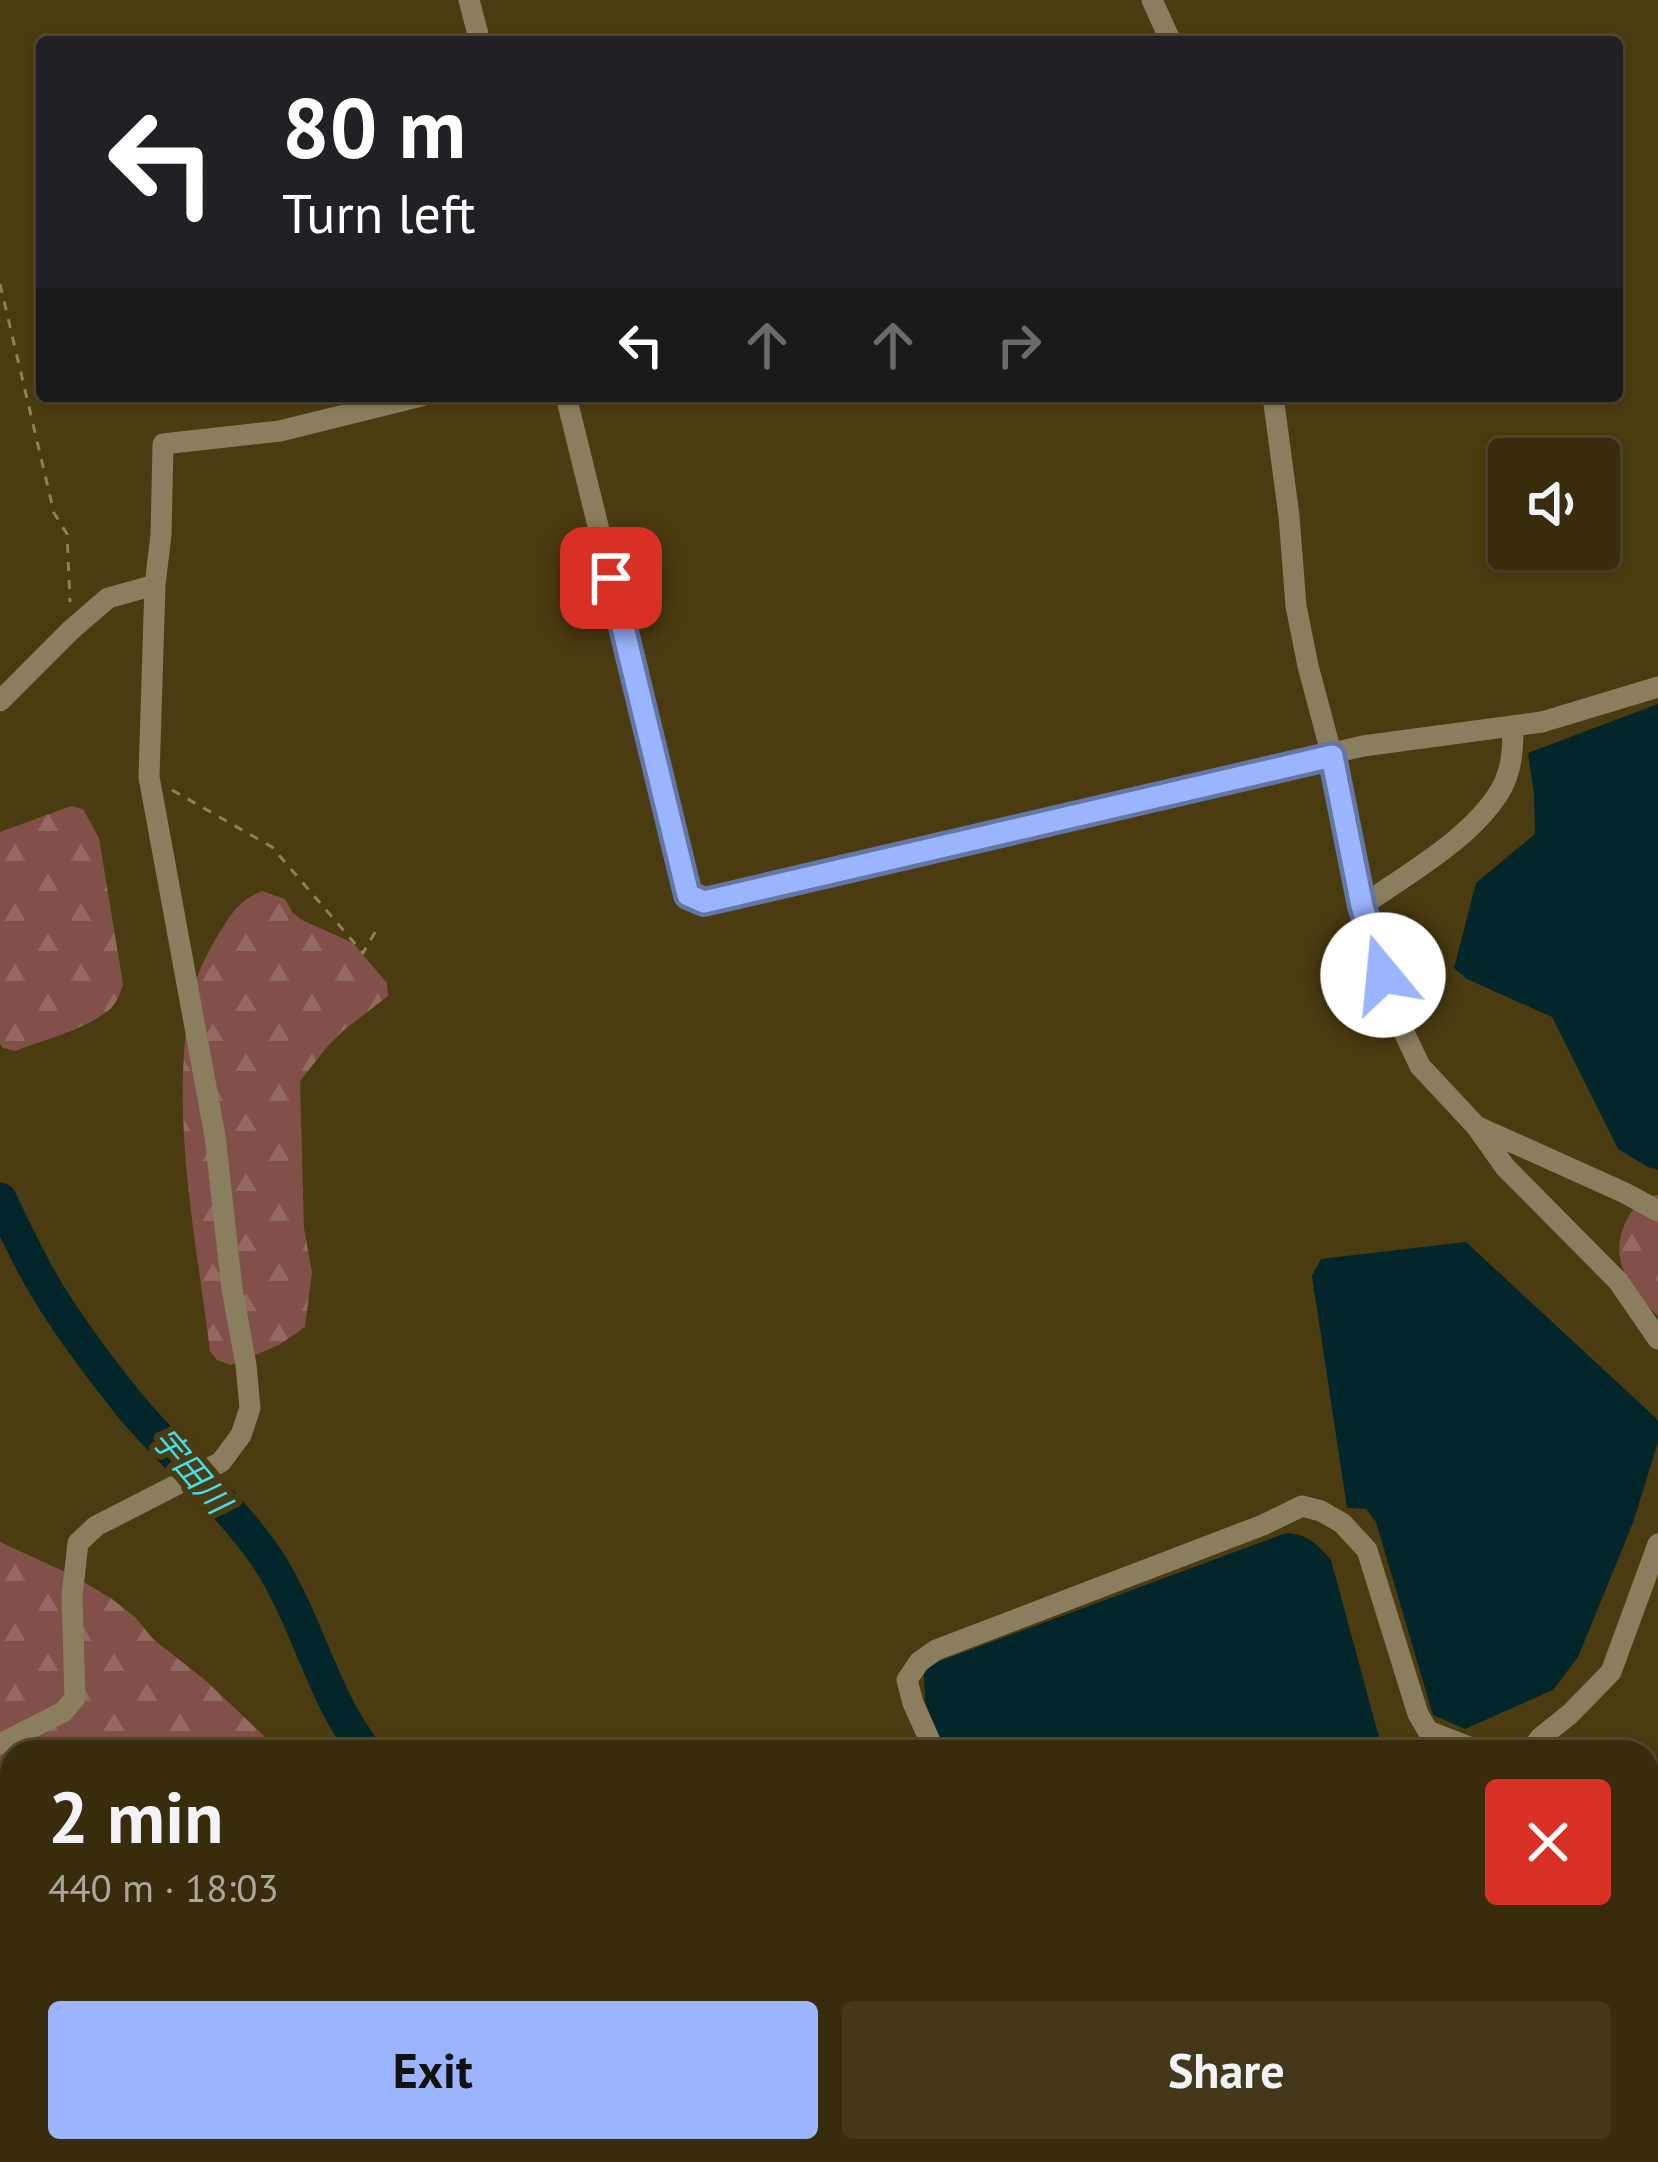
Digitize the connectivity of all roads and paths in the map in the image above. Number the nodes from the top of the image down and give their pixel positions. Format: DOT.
graph roads {
  1 [pos="469,0"];
  2 [pos="1153,0"];
  3 [pos="478,36"];
  4 [pos="1168,36"];
  5 [pos="0,284"];
  6 [pos="398,402"];
  7 [pos="567,402"];
  8 [pos="1274,402"];
  9 [pos="155,585"];
  10 [pos="71,630"];
  11 [pos="1658,687"];
  12 [pos="0,701"];
  13 [pos="1513,726"];
  14 [pos="1332,756"];
  15 [pos="149,777"];
  16 [pos="1362,906"];
  17 [pos="377,929"];
  18 [pos="1476,1126"];
  19 [pos="1658,1211"];
  20 [pos="1658,1339"];
  21 [pos="1658,1544"];
  22 [pos="8,1740"];
  23 [pos="930,1740"];
  24 [pos="1451,1740"];
  25 [pos="1539,1740"];
  1 -- 3 [label="street"];
  2 -- 4 [label="street"];
  5 -- 10 [label="path"];
  6 -- 9 [label="street"];
  7 -- 14 [label="street"];
  8 -- 14 [label="street"];
  9 -- 10 [label="street"];
  9 -- 15 [label="street"];
  10 -- 12 [label="street"];
  11 -- 13 [label="street"];
  13 -- 14 [label="street"];
  13 -- 16 [label="street"];
  14 -- 16 [label="street"];
  15 -- 17 [label="path"];
  15 -- 22 [label="street"];
  16 -- 18 [label="street"];
  18 -- 19 [label="street"];
  18 -- 20 [label="street"];
  21 -- 25 [label="street"];
  23 -- 24 [label="street"];
}
